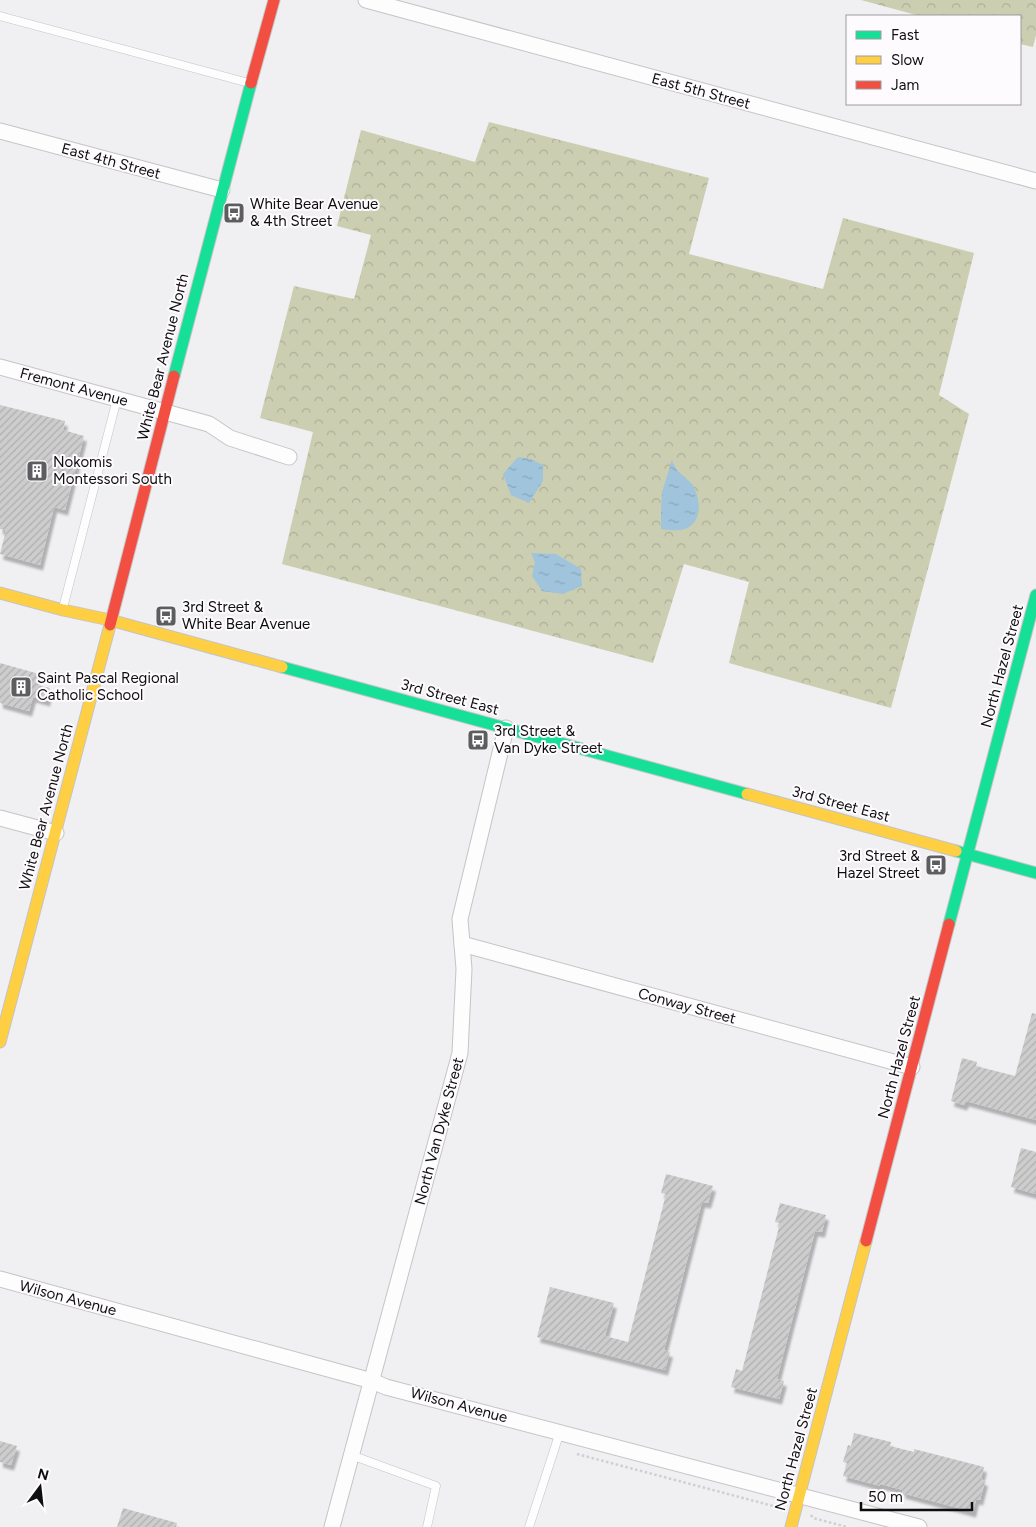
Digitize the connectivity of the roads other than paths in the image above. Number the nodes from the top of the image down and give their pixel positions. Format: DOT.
graph roads {
  1 [pos="274,0"];
  2 [pos="366,0"];
  3 [pos="0,16"];
  4 [pos="251,83"];
  5 [pos="0,131"];
  6 [pos="1036,182"];
  7 [pos="222,190"];
  8 [pos="0,367"];
  9 [pos="117,399"];
  10 [pos="165,413"];
  11 [pos="289,457"];
  12 [pos="0,593"];
  13 [pos="1036,595"];
  14 [pos="62,610"];
  15 [pos="110,620"];
  16 [pos="1029,647"];
  17 [pos="506,728"];
  18 [pos="0,818"];
  19 [pos="56,833"];
  20 [pos="967,854"];
  21 [pos="1036,873"];
  22 [pos="462,944"];
  23 [pos="0,1042"];
  24 [pos="912,1067"];
  25 [pos="0,1279"];
  26 [pos="372,1381"];
  27 [pos="560,1432"];
  28 [pos="351,1455"];
  29 [pos="799,1495"];
  30 [pos="332,1527"];
  31 [pos="427,1527"];
  32 [pos="529,1527"];
  33 [pos="791,1527"];
  34 [pos="919,1527"];
  1 -- 4 [label="street, White Bear Avenue North"];
  2 -- 6 [label="street, East 5th Street"];
  3 -- 4 [label="lane"];
  4 -- 7 [label="street, White Bear Avenue North"];
  5 -- 7 [label="street, East 4th Street"];
  7 -- 10 [label="street, White Bear Avenue North"];
  8 -- 9 [label="street, Fremont Avenue"];
  9 -- 10 [label="street, Fremont Avenue"];
  9 -- 14 [label="lane"];
  10 -- 11 [label="street, Fremont Avenue"];
  10 -- 15 [label="street, White Bear Avenue North"];
  12 -- 14 [label="street, 3rd Street East"];
  13 -- 16 [label="street, North Hazel Street"];
  14 -- 15 [label="street, 3rd Street East"];
  15 -- 17 [label="street, 3rd Street East"];
  15 -- 19 [label="street, White Bear Avenue North"];
  16 -- 20 [label="street, North Hazel Street"];
  17 -- 20 [label="street, 3rd Street East"];
  17 -- 22 [label="street, North Van Dyke Street"];
  18 -- 19 [label="street"];
  19 -- 23 [label="street, White Bear Avenue North"];
  20 -- 21 [label="street, 3rd Street East"];
  20 -- 24 [label="street, North Hazel Street"];
  22 -- 24 [label="street, Conway Street"];
  22 -- 26 [label="street, North Van Dyke Street"];
  24 -- 29 [label="street, North Hazel Street"];
  25 -- 26 [label="street, Wilson Avenue"];
  26 -- 27 [label="street, Wilson Avenue"];
  26 -- 28 [label="street, North Van Dyke Street"];
  27 -- 29 [label="street, Wilson Avenue"];
  27 -- 32 [label="lane"];
  28 -- 30 [label="street, North Van Dyke Street"];
  28 -- 31 [label="lane"];
  29 -- 33 [label="street, North Hazel Street"];
  29 -- 34 [label="street, Wilson Avenue"];
}
